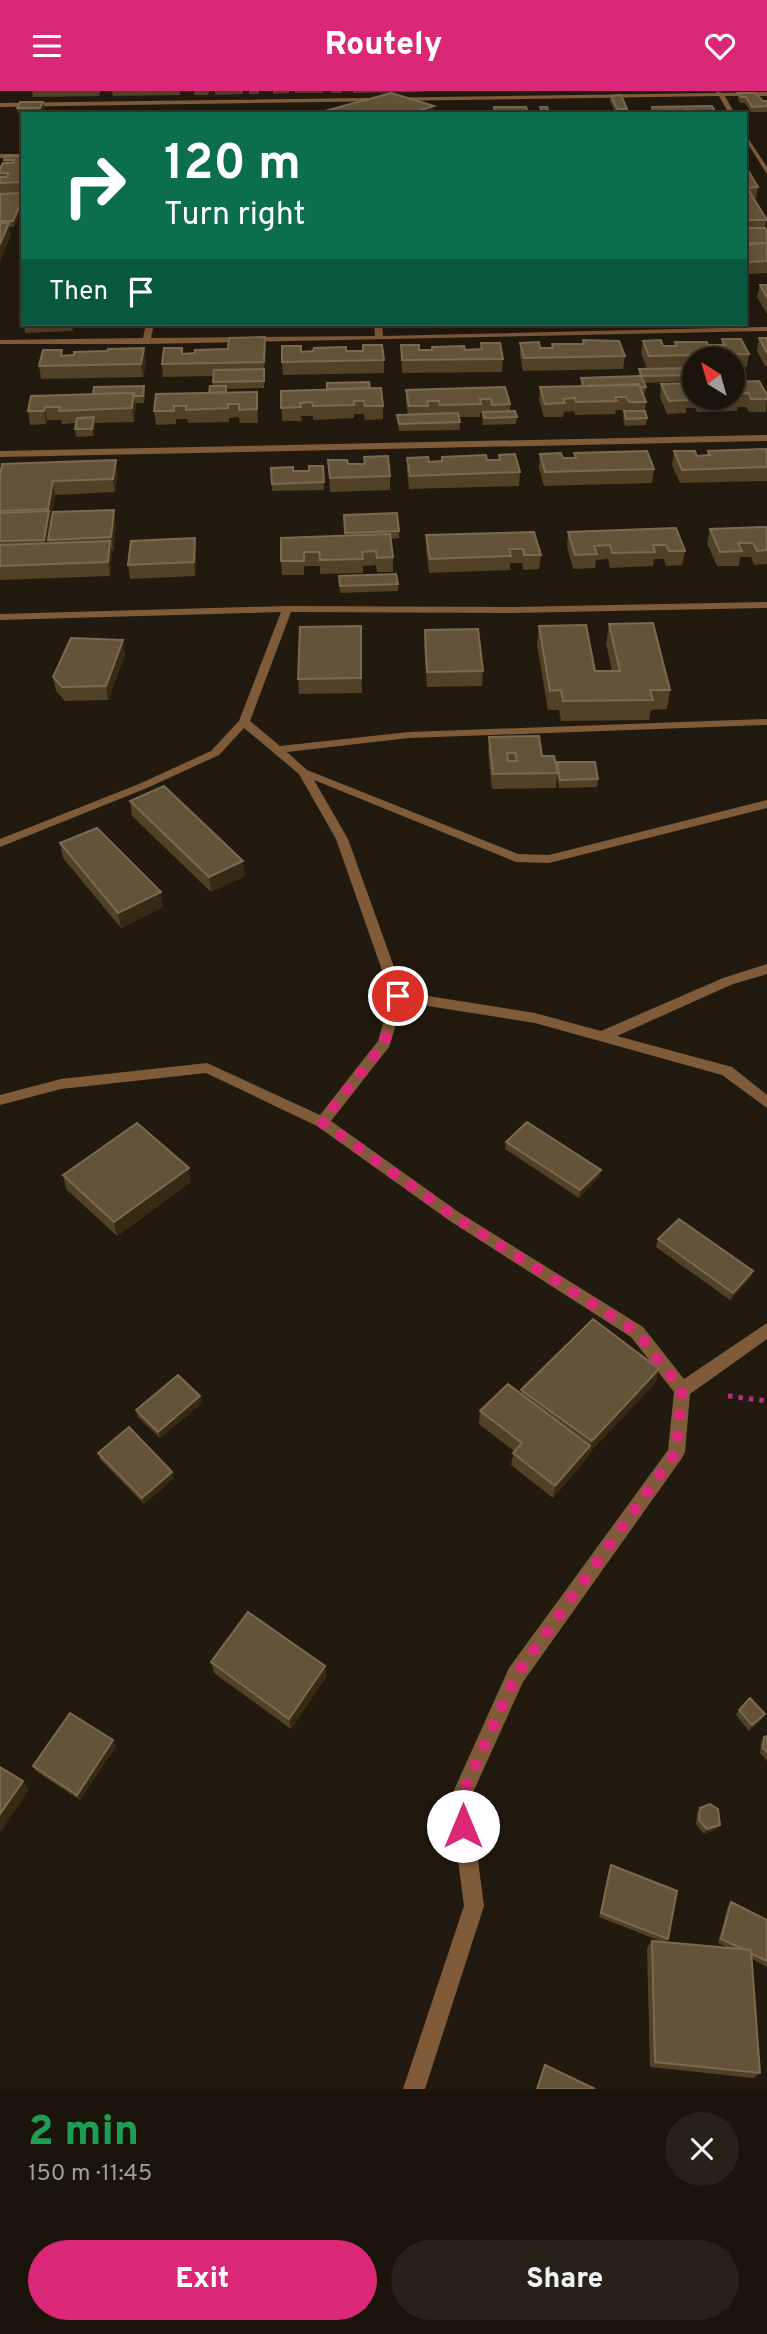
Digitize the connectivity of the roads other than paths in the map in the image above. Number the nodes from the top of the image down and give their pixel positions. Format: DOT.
graph roads {
  1 [pos="6,91"];
  2 [pos="720,92"];
  3 [pos="767,94"];
  4 [pos="471,98"];
  5 [pos="0,104"];
  6 [pos="472,106"];
  7 [pos="731,112"];
  8 [pos="748,146"];
  9 [pos="0,156"];
  10 [pos="21,156"];
  11 [pos="767,172"];
  12 [pos="149,326"];
  13 [pos="379,326"];
  14 [pos="623,328"];
  15 [pos="767,329"];
  16 [pos="379,338"];
  17 [pos="0,342"];
  18 [pos="146,342"];
  19 [pos="767,438"];
  20 [pos="0,454"];
  21 [pos="767,605"];
  22 [pos="287,609"];
  23 [pos="0,617"];
  24 [pos="244,722"];
  25 [pos="767,722"];
  26 [pos="278,750"];
  27 [pos="303,772"];
  28 [pos="764,807"];
  29 [pos="0,843"];
  30 [pos="767,969"];
  31 [pos="398,996"];
  32 [pos="601,1037"];
  33 [pos="0,1100"];
  34 [pos="767,1103"];
  35 [pos="322,1122"];
  36 [pos="767,1330"];
  37 [pos="682,1390"];
  38 [pos="414,2089"];
  1 -- 5 [label="street"];
  2 -- 3 [label="street"];
  2 -- 4 [label="street"];
  2 -- 7 [label="street"];
  4 -- 5 [label="street"];
  4 -- 6 [label="street"];
  8 -- 11 [label="street"];
  9 -- 10 [label="street"];
  12 -- 18 [label="street"];
  13 -- 16 [label="street"];
  14 -- 15 [label="street"];
  14 -- 16 [label="street"];
  16 -- 18 [label="street"];
  17 -- 18 [label="street"];
  19 -- 20 [label="street"];
  21 -- 22 [label="street"];
  22 -- 23 [label="street"];
  22 -- 24 [label="street"];
  24 -- 26 [label="street"];
  24 -- 29 [label="street"];
  25 -- 26 [label="street"];
  26 -- 27 [label="street"];
  27 -- 28 [label="street"];
  27 -- 31 [label="street"];
  30 -- 32 [label="street"];
  31 -- 32 [label="street"];
  31 -- 35 [label="street"];
  32 -- 34 [label="street"];
  33 -- 35 [label="street"];
  35 -- 37 [label="street"];
  36 -- 37 [label="street"];
  37 -- 38 [label="street"];
}
